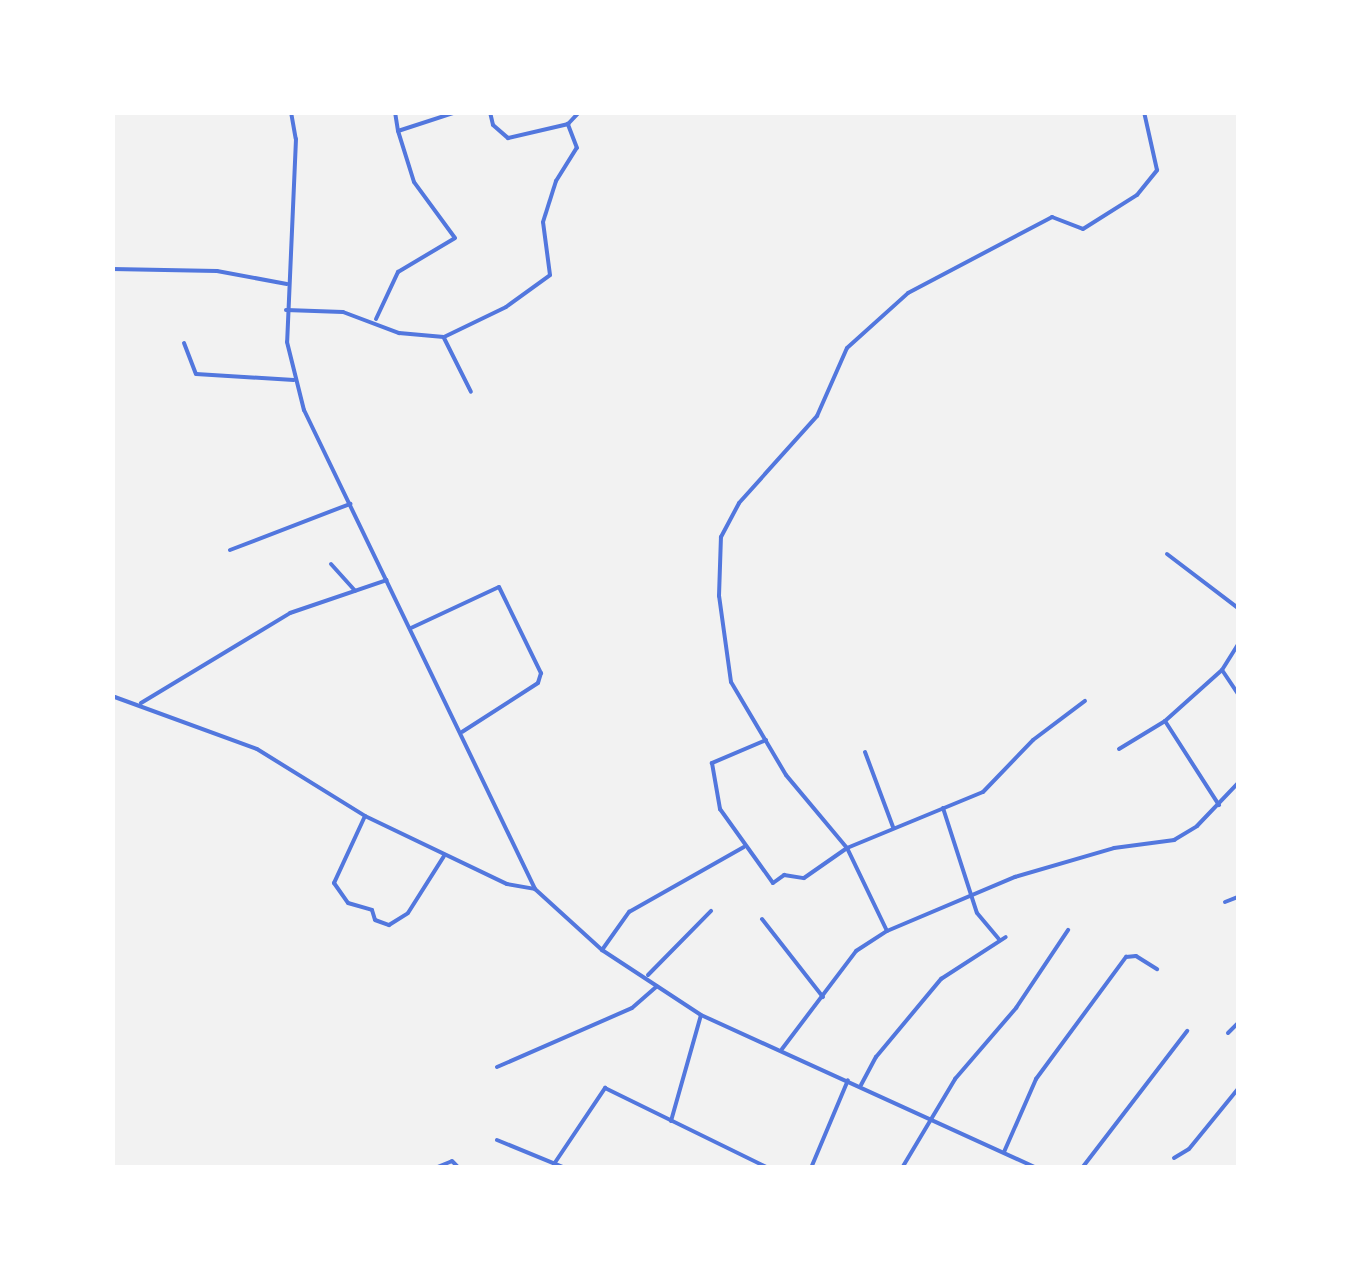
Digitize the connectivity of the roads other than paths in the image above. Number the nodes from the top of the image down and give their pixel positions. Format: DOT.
graph roads {
  1 [pos="291,112"];
  2 [pos="395,112"];
  3 [pos="456,112"];
  4 [pos="490,112"];
  5 [pos="579,112"];
  6 [pos="1144,112"];
  7 [pos="568,124"];
  8 [pos="398,130"];
  9 [pos="112,269"];
  10 [pos="287,284"];
  11 [pos="286,310"];
  12 [pos="375,320"];
  13 [pos="444,337"];
  14 [pos="184,343"];
  15 [pos="294,380"];
  16 [pos="471,392"];
  17 [pos="350,504"];
  18 [pos="230,550"];
  19 [pos="1167,554"];
  20 [pos="331,564"];
  21 [pos="387,580"];
  22 [pos="356,591"];
  23 [pos="1238,608"];
  24 [pos="412,628"];
  25 [pos="1238,644"];
  26 [pos="1222,670"];
  27 [pos="1238,694"];
  28 [pos="112,696"];
  29 [pos="1085,701"];
  30 [pos="141,704"];
  31 [pos="1165,721"];
  32 [pos="462,732"];
  33 [pos="766,740"];
  34 [pos="1119,748"];
  35 [pos="865,752"];
  36 [pos="1238,782"];
  37 [pos="1219,804"];
  38 [pos="944,808"];
  39 [pos="365,816"];
  40 [pos="893,827"];
  41 [pos="744,847"];
  42 [pos="847,848"];
  43 [pos="444,855"];
  44 [pos="534,889"];
  45 [pos="1238,896"];
  46 [pos="974,897"];
  47 [pos="1225,902"];
  48 [pos="712,910"];
  49 [pos="762,919"];
  50 [pos="1068,930"];
  51 [pos="887,931"];
  52 [pos="1006,936"];
  53 [pos="999,939"];
  54 [pos="602,950"];
  55 [pos="1158,969"];
  56 [pos="646,976"];
  57 [pos="657,986"];
  58 [pos="823,997"];
  59 [pos="701,1014"];
  60 [pos="1238,1022"];
  61 [pos="1187,1032"];
  62 [pos="1228,1034"];
  63 [pos="782,1050"];
  64 [pos="497,1067"];
  65 [pos="848,1079"];
  66 [pos="861,1085"];
  67 [pos="1238,1090"];
  68 [pos="933,1118"];
  69 [pos="671,1121"];
  70 [pos="497,1140"];
  71 [pos="1004,1152"];
  72 [pos="1174,1158"];
  73 [pos="554,1164"];
  74 [pos="435,1168"];
  75 [pos="459,1168"];
  76 [pos="565,1168"];
  77 [pos="768,1168"];
  78 [pos="811,1168"];
  79 [pos="902,1168"];
  80 [pos="1037,1168"];
  81 [pos="1082,1168"];
  1 -- 10 [label="street"];
  2 -- 8 [label="street"];
  3 -- 8 [label="street"];
  4 -- 7 [label="street"];
  5 -- 7 [label="street"];
  6 -- 33 [label="street"];
  7 -- 13 [label="street"];
  8 -- 12 [label="street"];
  9 -- 10 [label="street"];
  10 -- 11 [label="street"];
  11 -- 12 [label="street"];
  11 -- 15 [label="street"];
  12 -- 13 [label="street"];
  13 -- 16 [label="street"];
  14 -- 15 [label="street"];
  15 -- 17 [label="street"];
  17 -- 18 [label="street"];
  17 -- 21 [label="street"];
  19 -- 23 [label="street"];
  20 -- 22 [label="street"];
  21 -- 22 [label="street"];
  21 -- 24 [label="street"];
  22 -- 30 [label="street"];
  24 -- 32 [label="street"];
  24 -- 32 [label="street"];
  25 -- 26 [label="street"];
  26 -- 27 [label="street"];
  26 -- 31 [label="street"];
  28 -- 30 [label="street"];
  29 -- 38 [label="street"];
  30 -- 39 [label="street"];
  31 -- 34 [label="street"];
  31 -- 37 [label="street"];
  32 -- 44 [label="street"];
  33 -- 41 [label="street"];
  33 -- 42 [label="street"];
  35 -- 40 [label="street"];
  36 -- 37 [label="street"];
  37 -- 46 [label="street"];
  38 -- 40 [label="street"];
  38 -- 46 [label="street"];
  39 -- 43 [label="street"];
  39 -- 43 [label="street"];
  40 -- 42 [label="street"];
  41 -- 42 [label="street"];
  41 -- 54 [label="street"];
  42 -- 51 [label="street"];
  43 -- 44 [label="street"];
  44 -- 54 [label="street"];
  45 -- 47 [label="street"];
  46 -- 51 [label="street"];
  46 -- 53 [label="street"];
  48 -- 56 [label="street"];
  49 -- 58 [label="street"];
  50 -- 68 [label="street"];
  51 -- 58 [label="street"];
  52 -- 53 [label="street"];
  53 -- 66 [label="street"];
  54 -- 56 [label="street"];
  55 -- 71 [label="street"];
  56 -- 57 [label="street"];
  57 -- 59 [label="street"];
  57 -- 64 [label="street"];
  58 -- 63 [label="street"];
  59 -- 63 [label="street"];
  59 -- 69 [label="street"];
  60 -- 62 [label="street"];
  61 -- 81 [label="street"];
  63 -- 65 [label="street"];
  65 -- 66 [label="street"];
  65 -- 78 [label="street"];
  66 -- 68 [label="street"];
  67 -- 72 [label="street"];
  68 -- 71 [label="street"];
  68 -- 79 [label="street"];
  69 -- 73 [label="street"];
  69 -- 77 [label="street"];
  70 -- 73 [label="street"];
  71 -- 80 [label="street"];
  73 -- 76 [label="street"];
  74 -- 75 [label="street"];
}
